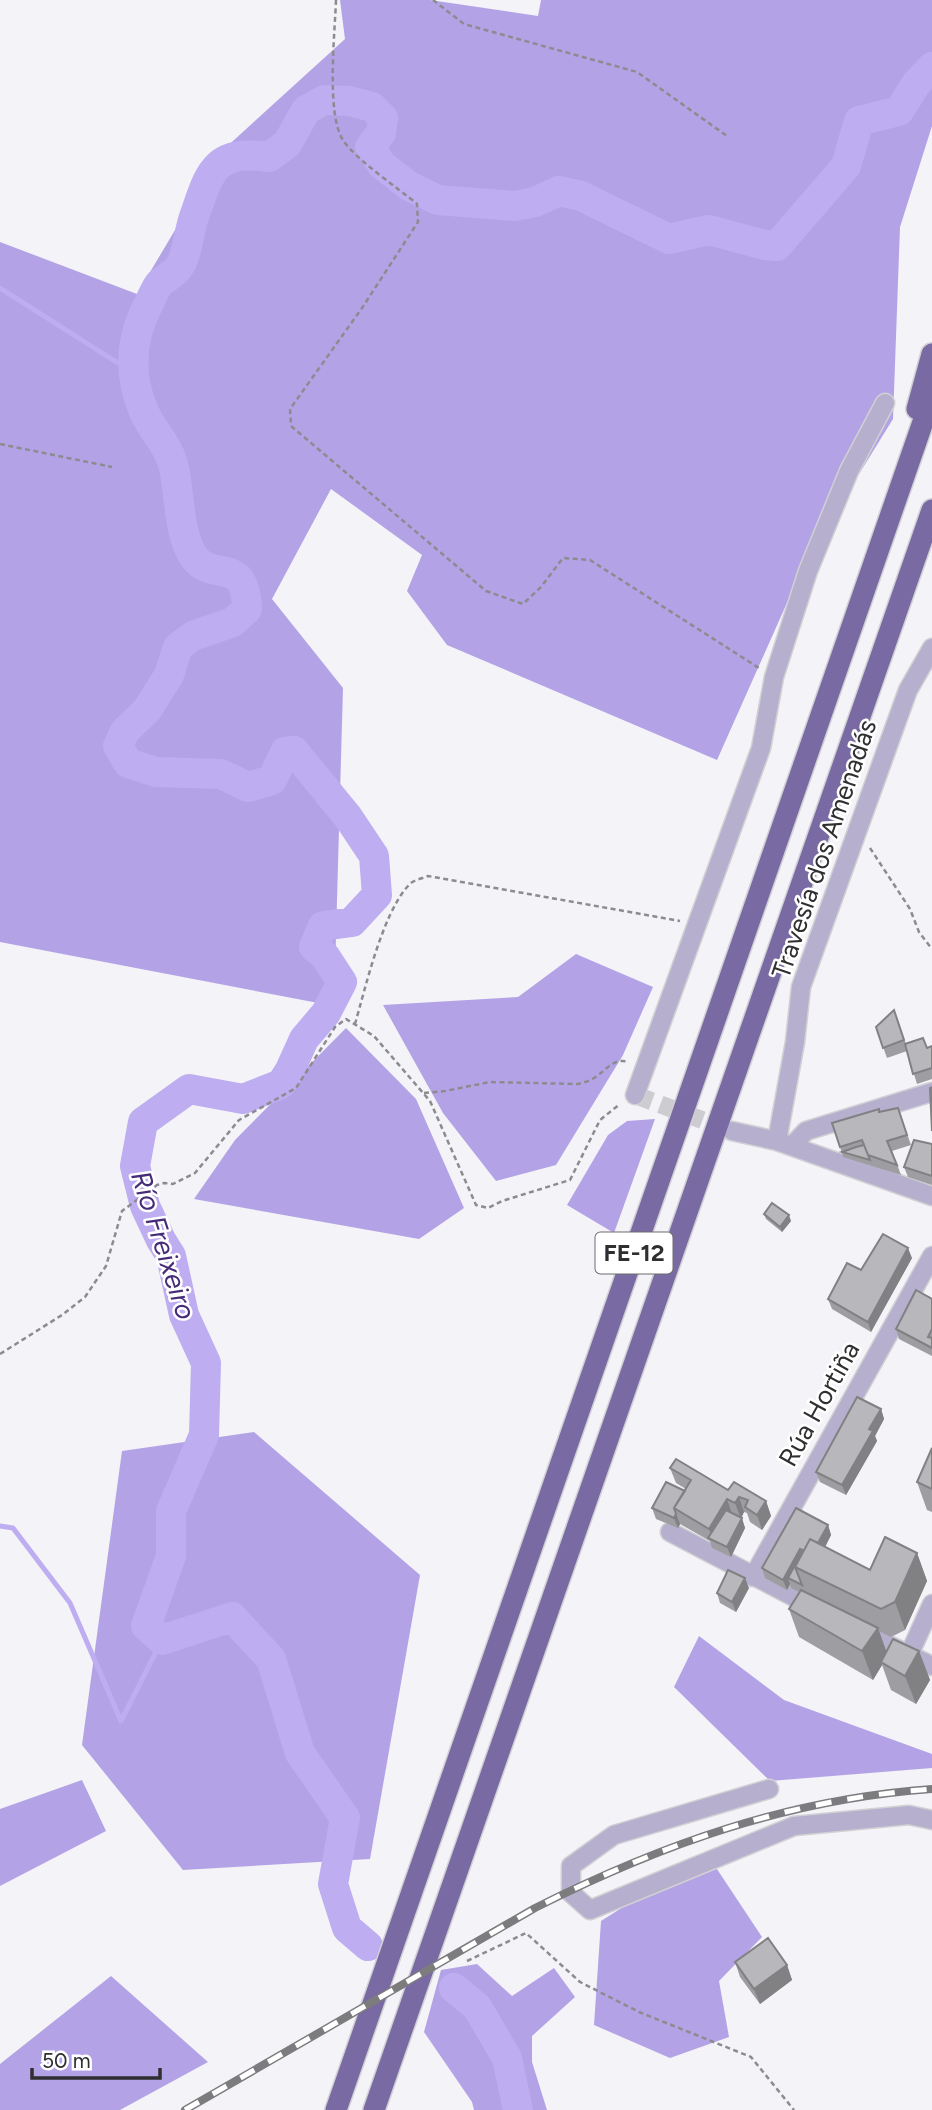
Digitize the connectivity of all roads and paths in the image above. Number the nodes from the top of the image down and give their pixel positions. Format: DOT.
graph roads {
  1 [pos="336,0"];
  2 [pos="433,0"];
  3 [pos="727,136"];
  4 [pos="932,354"];
  5 [pos="932,396"];
  6 [pos="885,403"];
  7 [pos="0,444"];
  8 [pos="112,467"];
  9 [pos="932,510"];
  10 [pos="867,580"];
  11 [pos="932,648"];
  12 [pos="774,677"];
  13 [pos="862,818"];
  14 [pos="697,924"];
  15 [pos="932,949"];
  16 [pos="355,1024"];
  17 [pos="645,1068"];
  18 [pos="932,1092"];
  19 [pos="423,1093"];
  20 [pos="635,1095"];
  21 [pos="732,1131"];
  22 [pos="785,1143"];
  23 [pos="932,1196"];
  24 [pos="932,1256"];
  25 [pos="0,1354"];
  26 [pos="670,1532"];
  27 [pos="753,1577"];
  28 [pos="932,1604"];
  29 [pos="825,1613"];
  30 [pos="849,1625"];
  31 [pos="909,1655"];
  32 [pos="932,1666"];
  33 [pos="769,1789"];
  34 [pos="932,1819"];
  35 [pos="467,1961"];
  36 [pos="336,2110"];
  37 [pos="374,2110"];
  38 [pos="793,2110"];
  1 -- 12 [label="path"];
  2 -- 3 [label="path"];
  4 -- 10 [label="highway"];
  5 -- 10 [label="highway, FE-12"];
  6 -- 12 [label="street"];
  7 -- 8 [label="path"];
  9 -- 37 [label="highway, FE-12"];
  10 -- 36 [label="highway, FE-12"];
  11 -- 13 [label="street, Travesía dos Amenadás"];
  12 -- 14 [label="street"];
  13 -- 15 [label="path"];
  13 -- 22 [label="street, Travesía dos Amenadás"];
  14 -- 16 [label="path"];
  14 -- 17 [label="street"];
  16 -- 19 [label="path"];
  16 -- 25 [label="path"];
  17 -- 19 [label="path"];
  17 -- 20 [label="street"];
  18 -- 22 [label="street"];
  19 -- 20 [label="path"];
  21 -- 22 [label="street"];
  22 -- 23 [label="street"];
  24 -- 27 [label="street, Rúa Hortiña"];
  26 -- 27 [label="street"];
  27 -- 29 [label="street"];
  28 -- 31 [label="street"];
  30 -- 31 [label="street"];
  31 -- 32 [label="street"];
  33 -- 34 [label="street"];
  35 -- 38 [label="path"];
}
